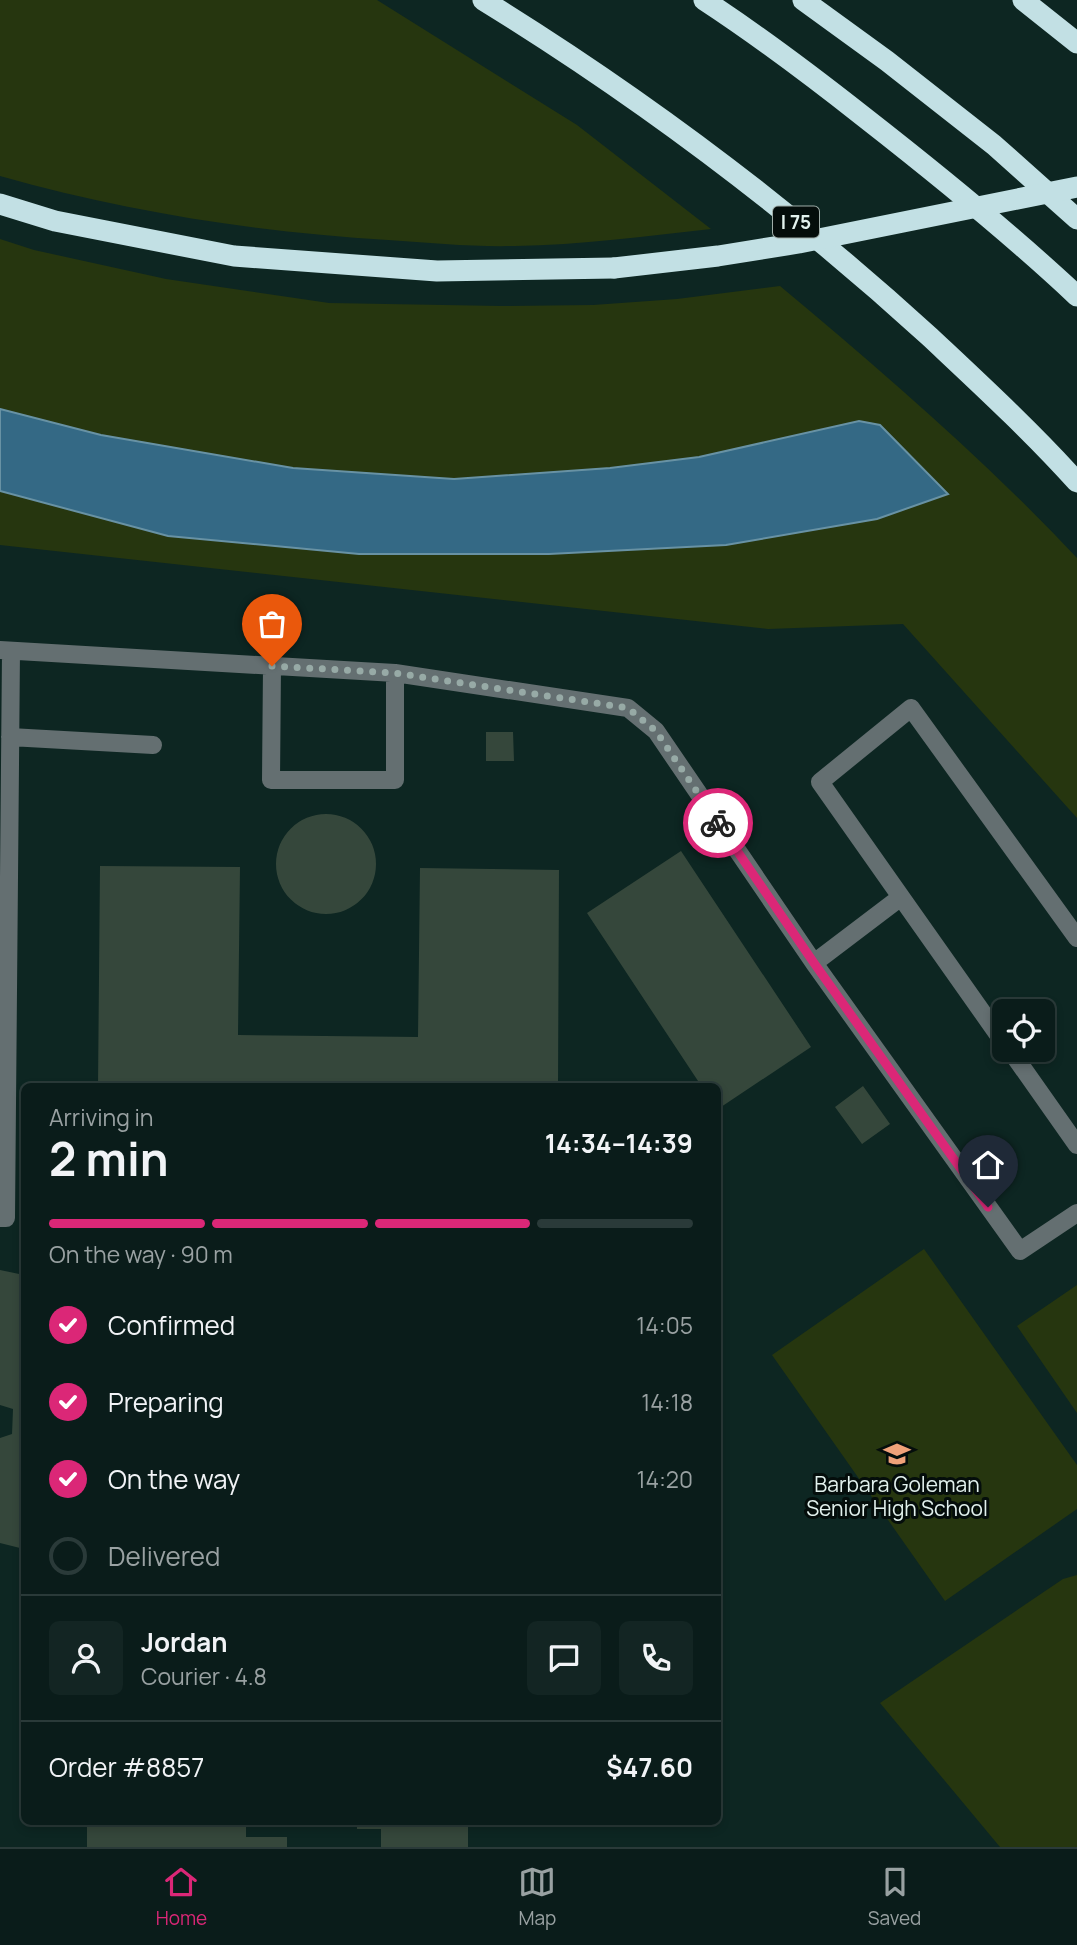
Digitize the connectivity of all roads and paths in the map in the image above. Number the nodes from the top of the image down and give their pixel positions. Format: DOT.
graph roads {
  1 [pos="482,0"];
  2 [pos="704,0"];
  3 [pos="803,0"];
  4 [pos="1023,0"];
  5 [pos="1077,43"];
  6 [pos="1077,187"];
  7 [pos="0,204"];
  8 [pos="1077,219"];
  9 [pos="1077,296"];
  10 [pos="1077,482"];
  11 [pos="6,650"];
  12 [pos="272,666"];
  13 [pos="395,673"];
  14 [pos="10,737"];
  15 [pos="153,745"];
  16 [pos="5,803"];
  17 [pos="901,897"];
  18 [pos="1077,939"];
  19 [pos="814,963"];
  20 [pos="992,1026"];
  21 [pos="1018,1062"];
  22 [pos="1077,1145"];
  23 [pos="1077,1213"];
  24 [pos="0,1218"];
  1 -- 10 [label="highway, I 75"];
  2 -- 9 [label="highway"];
  3 -- 8 [label="highway"];
  4 -- 5 [label="highway"];
  6 -- 7 [label="highway, bridge"];
  11 -- 12 [label="lane"];
  11 -- 14 [label="lane"];
  12 -- 13 [label="lane"];
  12 -- 13 [label="lane"];
  13 -- 19 [label="lane"];
  14 -- 15 [label="lane"];
  14 -- 16 [label="lane"];
  16 -- 24 [label="lane"];
  17 -- 18 [label="lane"];
  17 -- 19 [label="lane"];
  17 -- 20 [label="lane"];
  19 -- 23 [label="lane"];
  21 -- 22 [label="lane"];
}
